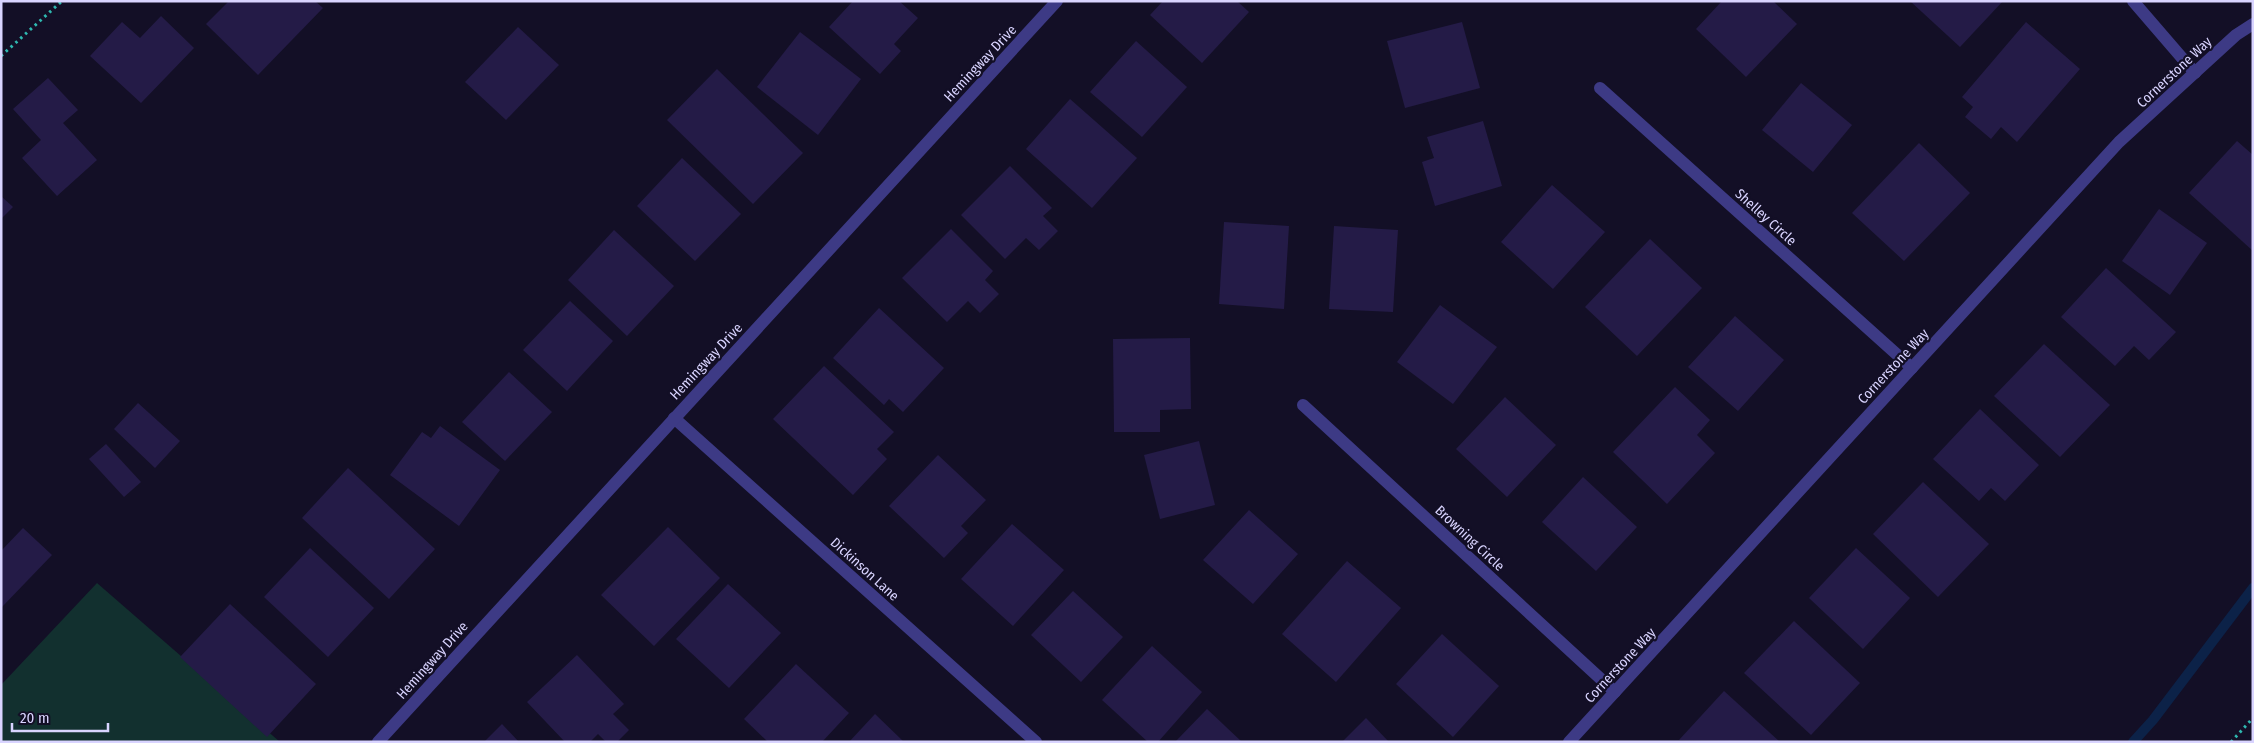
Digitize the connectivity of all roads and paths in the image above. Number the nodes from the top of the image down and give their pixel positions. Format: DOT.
graph roads {
  1 [pos="62,1"];
  2 [pos="1057,1"];
  3 [pos="2133,1"];
  4 [pos="2253,24"];
  5 [pos="1,56"];
  6 [pos="2195,73"];
  7 [pos="1600,88"];
  8 [pos="1912,368"];
  9 [pos="1303,405"];
  10 [pos="674,418"];
  11 [pos="1616,692"];
  12 [pos="2253,718"];
  13 [pos="378,742"];
  14 [pos="1036,742"];
  15 [pos="1569,742"];
  16 [pos="2231,742"];
  1 -- 5 [label="path"];
  2 -- 10 [label="street, Hemingway Drive"];
  3 -- 6 [label="street"];
  4 -- 6 [label="street, Cornerstone Way"];
  6 -- 8 [label="street, Cornerstone Way"];
  7 -- 8 [label="street, Shelley Circle"];
  8 -- 11 [label="street, Cornerstone Way"];
  9 -- 11 [label="street, Browning Circle"];
  10 -- 13 [label="street, Hemingway Drive"];
  10 -- 14 [label="street, Dickinson Lane"];
  11 -- 15 [label="street, Cornerstone Way"];
  12 -- 16 [label="path"];
}
